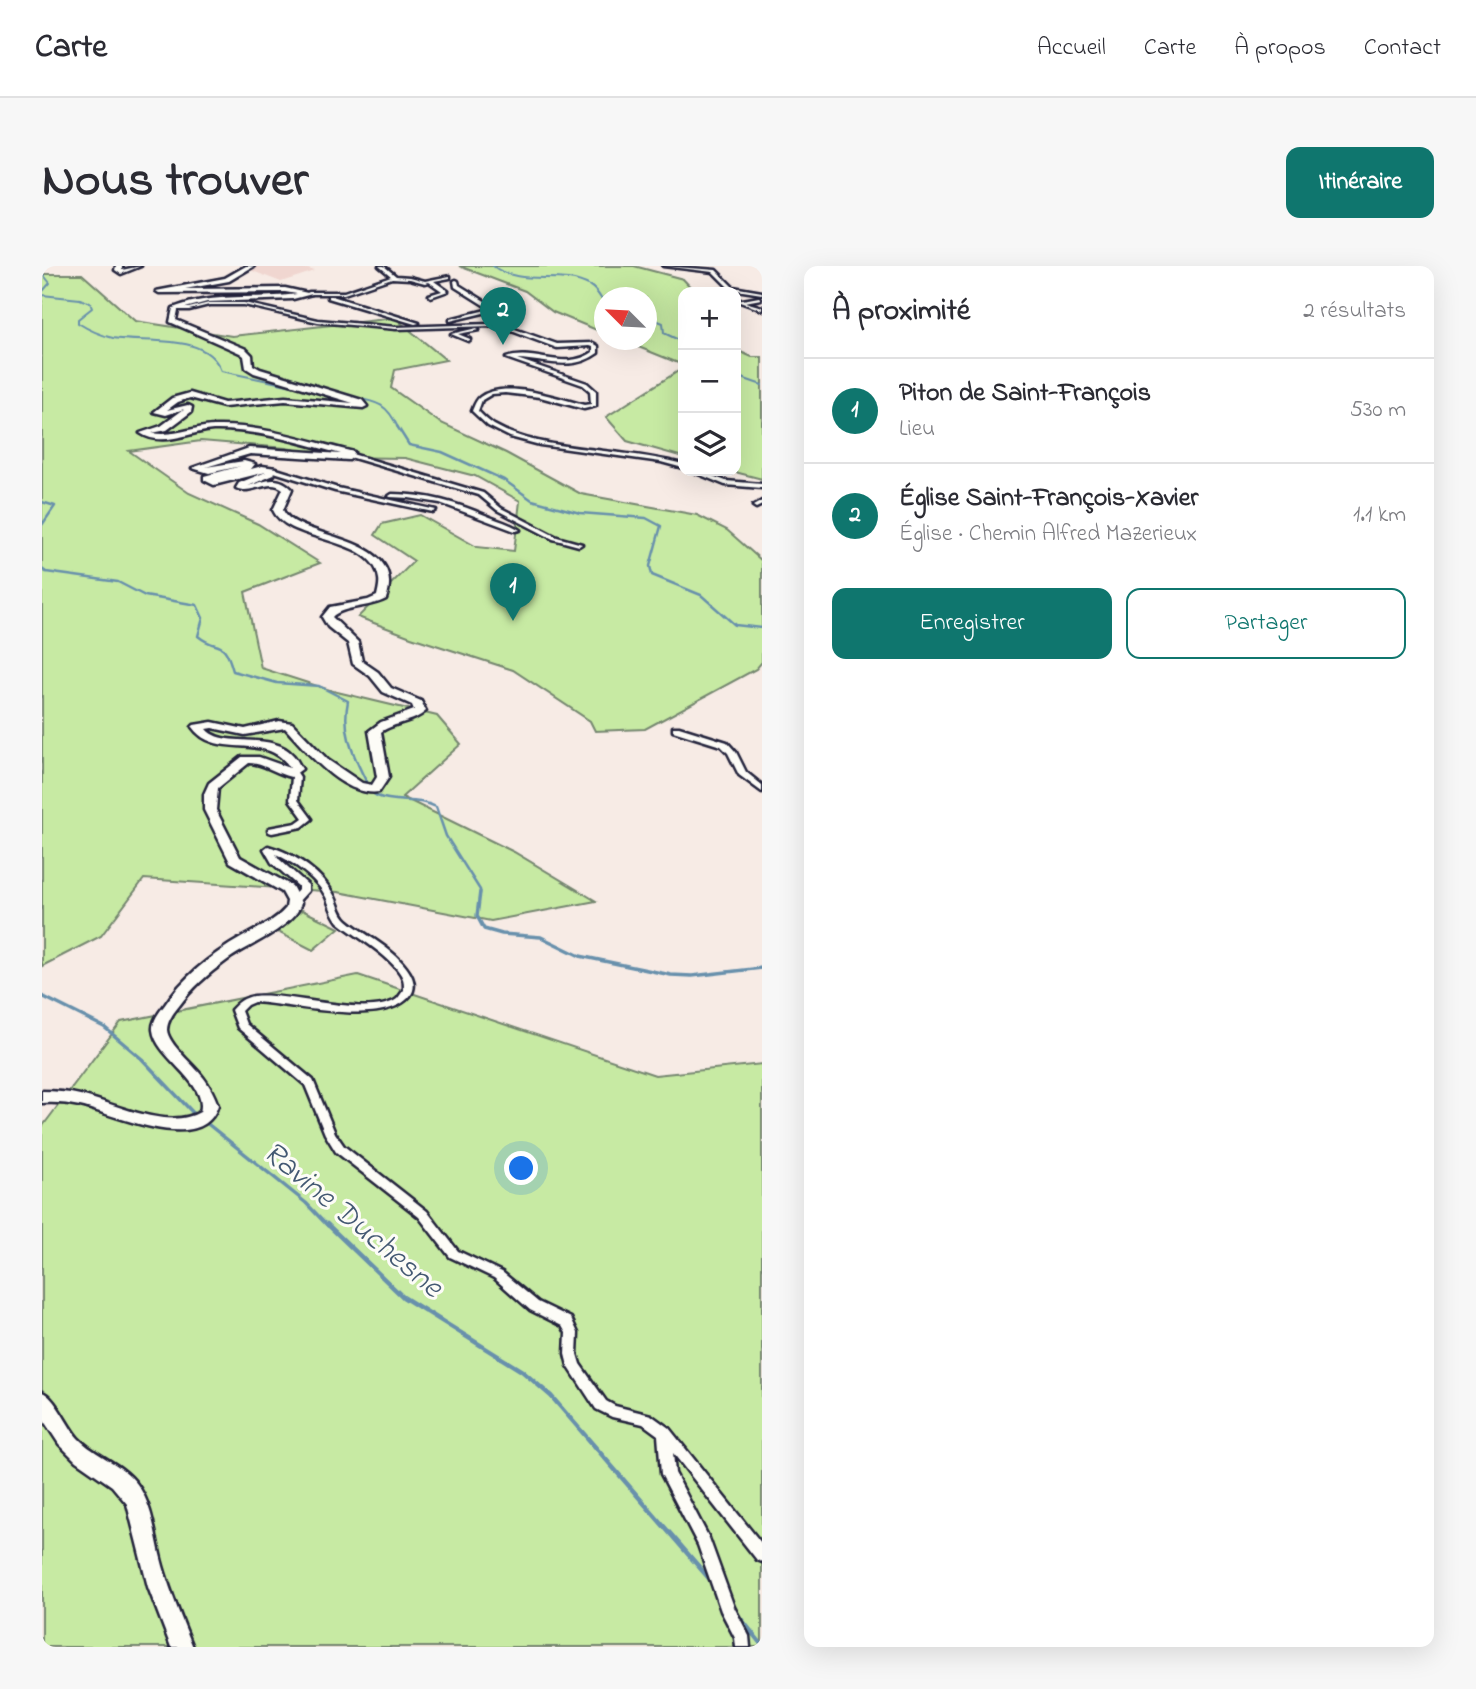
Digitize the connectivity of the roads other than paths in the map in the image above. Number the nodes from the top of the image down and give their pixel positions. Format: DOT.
graph roads {
  1 [pos="119,266"];
  2 [pos="138,266"];
  3 [pos="251,266"];
  4 [pos="381,266"];
  5 [pos="665,266"];
  6 [pos="448,276"];
  7 [pos="393,277"];
  8 [pos="430,281"];
  9 [pos="456,281"];
  10 [pos="309,293"];
  11 [pos="762,293"];
  12 [pos="322,294"];
  13 [pos="431,296"];
  14 [pos="762,298"];
  15 [pos="175,309"];
  16 [pos="762,309"];
  17 [pos="417,323"];
  18 [pos="431,325"];
  19 [pos="498,326"];
  20 [pos="468,340"];
  21 [pos="352,456"];
  22 [pos="678,465"];
  23 [pos="273,470"];
  24 [pos="707,476"];
  25 [pos="762,486"];
  26 [pos="371,496"];
  27 [pos="433,510"];
  28 [pos="517,530"];
  29 [pos="579,544"];
  30 [pos="676,729"];
  31 [pos="293,773"];
  32 [pos="762,789"];
  33 [pos="272,830"];
  34 [pos="294,901"];
  35 [pos="42,1097"];
  36 [pos="42,1400"];
  37 [pos="664,1432"];
  38 [pos="762,1555"];
  39 [pos="182,1647"];
  40 [pos="743,1647"];
  1 -- 2 [label="main road"];
  3 -- 10 [label="main road"];
  4 -- 7 [label="street"];
  5 -- 11 [label="street"];
  6 -- 8 [label="street"];
  7 -- 8 [label="street"];
  7 -- 12 [label="street"];
  8 -- 13 [label="street"];
  9 -- 18 [label="street"];
  10 -- 12 [label="street"];
  10 -- 15 [label="main road"];
  12 -- 17 [label="street"];
  14 -- 16 [label="street"];
  15 -- 18 [label="street"];
  15 -- 21 [label="main road"];
  18 -- 19 [label="street"];
  19 -- 20 [label="street"];
  19 -- 22 [label="street"];
  21 -- 23 [label="main road"];
  21 -- 29 [label="street"];
  23 -- 26 [label="street"];
  23 -- 31 [label="main road"];
  24 -- 25 [label="street"];
  26 -- 27 [label="street"];
  26 -- 28 [label="street"];
  30 -- 32 [label="street"];
  31 -- 33 [label="street"];
  31 -- 34 [label="main road"];
  34 -- 35 [label="main road"];
  34 -- 37 [label="street"];
  36 -- 39 [label="main road"];
  37 -- 38 [label="street"];
  37 -- 40 [label="street"];
}
